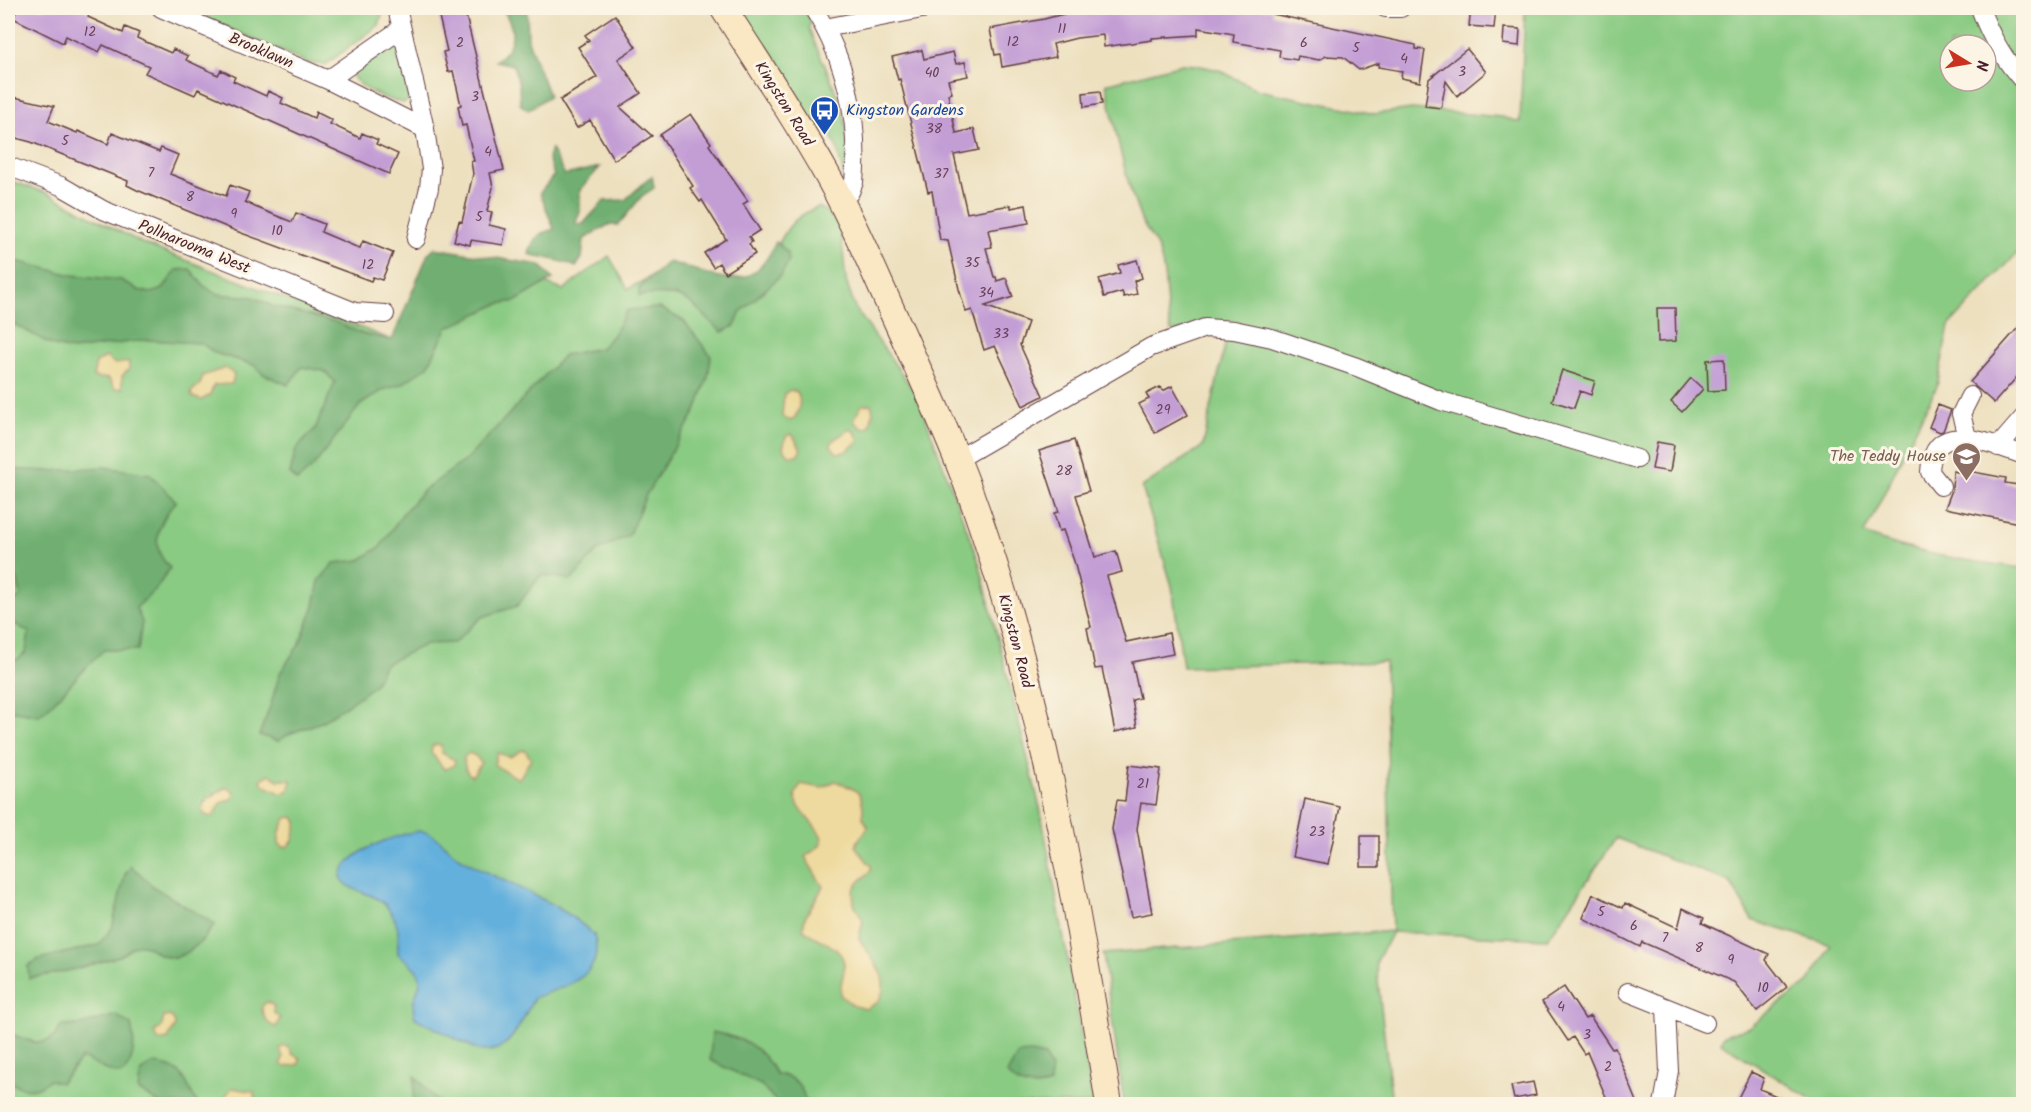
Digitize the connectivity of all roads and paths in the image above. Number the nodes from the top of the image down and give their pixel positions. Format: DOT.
graph roads {
  1 [pos="161,8"];
  2 [pos="397,8"];
  3 [pos="723,8"];
  4 [pos="813,8"];
  5 [pos="927,8"];
  6 [pos="1385,8"];
  7 [pos="1401,8"];
  8 [pos="1980,8"];
  9 [pos="825,28"];
  10 [pos="401,29"];
  11 [pos="328,80"];
  12 [pos="2024,82"];
  13 [pos="425,129"];
  14 [pos="8,166"];
  15 [pos="841,202"];
  16 [pos="416,239"];
  17 [pos="385,314"];
  18 [pos="1970,396"];
  19 [pos="2024,417"];
  20 [pos="1967,437"];
  21 [pos="1998,447"];
  22 [pos="2024,455"];
  23 [pos="958,459"];
  24 [pos="1637,459"];
  25 [pos="1941,486"];
  26 [pos="1628,992"];
  27 [pos="1666,1008"];
  28 [pos="1705,1023"];
  29 [pos="1108,1104"];
  30 [pos="1663,1104"];
  1 -- 11 [label="street, Brooklawn"];
  2 -- 10 [label="street"];
  3 -- 15 [label="main road, Kingston Road"];
  4 -- 9 [label="street"];
  5 -- 9 [label="street"];
  6 -- 7 [label="street"];
  8 -- 12 [label="street"];
  9 -- 15 [label="street"];
  10 -- 11 [label="street"];
  10 -- 13 [label="street"];
  11 -- 13 [label="street, Brooklawn"];
  13 -- 16 [label="street"];
  14 -- 17 [label="street, Pollnarooma West"];
  15 -- 23 [label="main road, Kingston Road"];
  18 -- 20 [label="street"];
  19 -- 21 [label="street"];
  20 -- 21 [label="street"];
  20 -- 25 [label="street"];
  21 -- 22 [label="street"];
  23 -- 24 [label="street"];
  23 -- 29 [label="main road, Kingston Road"];
  26 -- 27 [label="street"];
  27 -- 28 [label="street"];
  27 -- 30 [label="street"];
}
